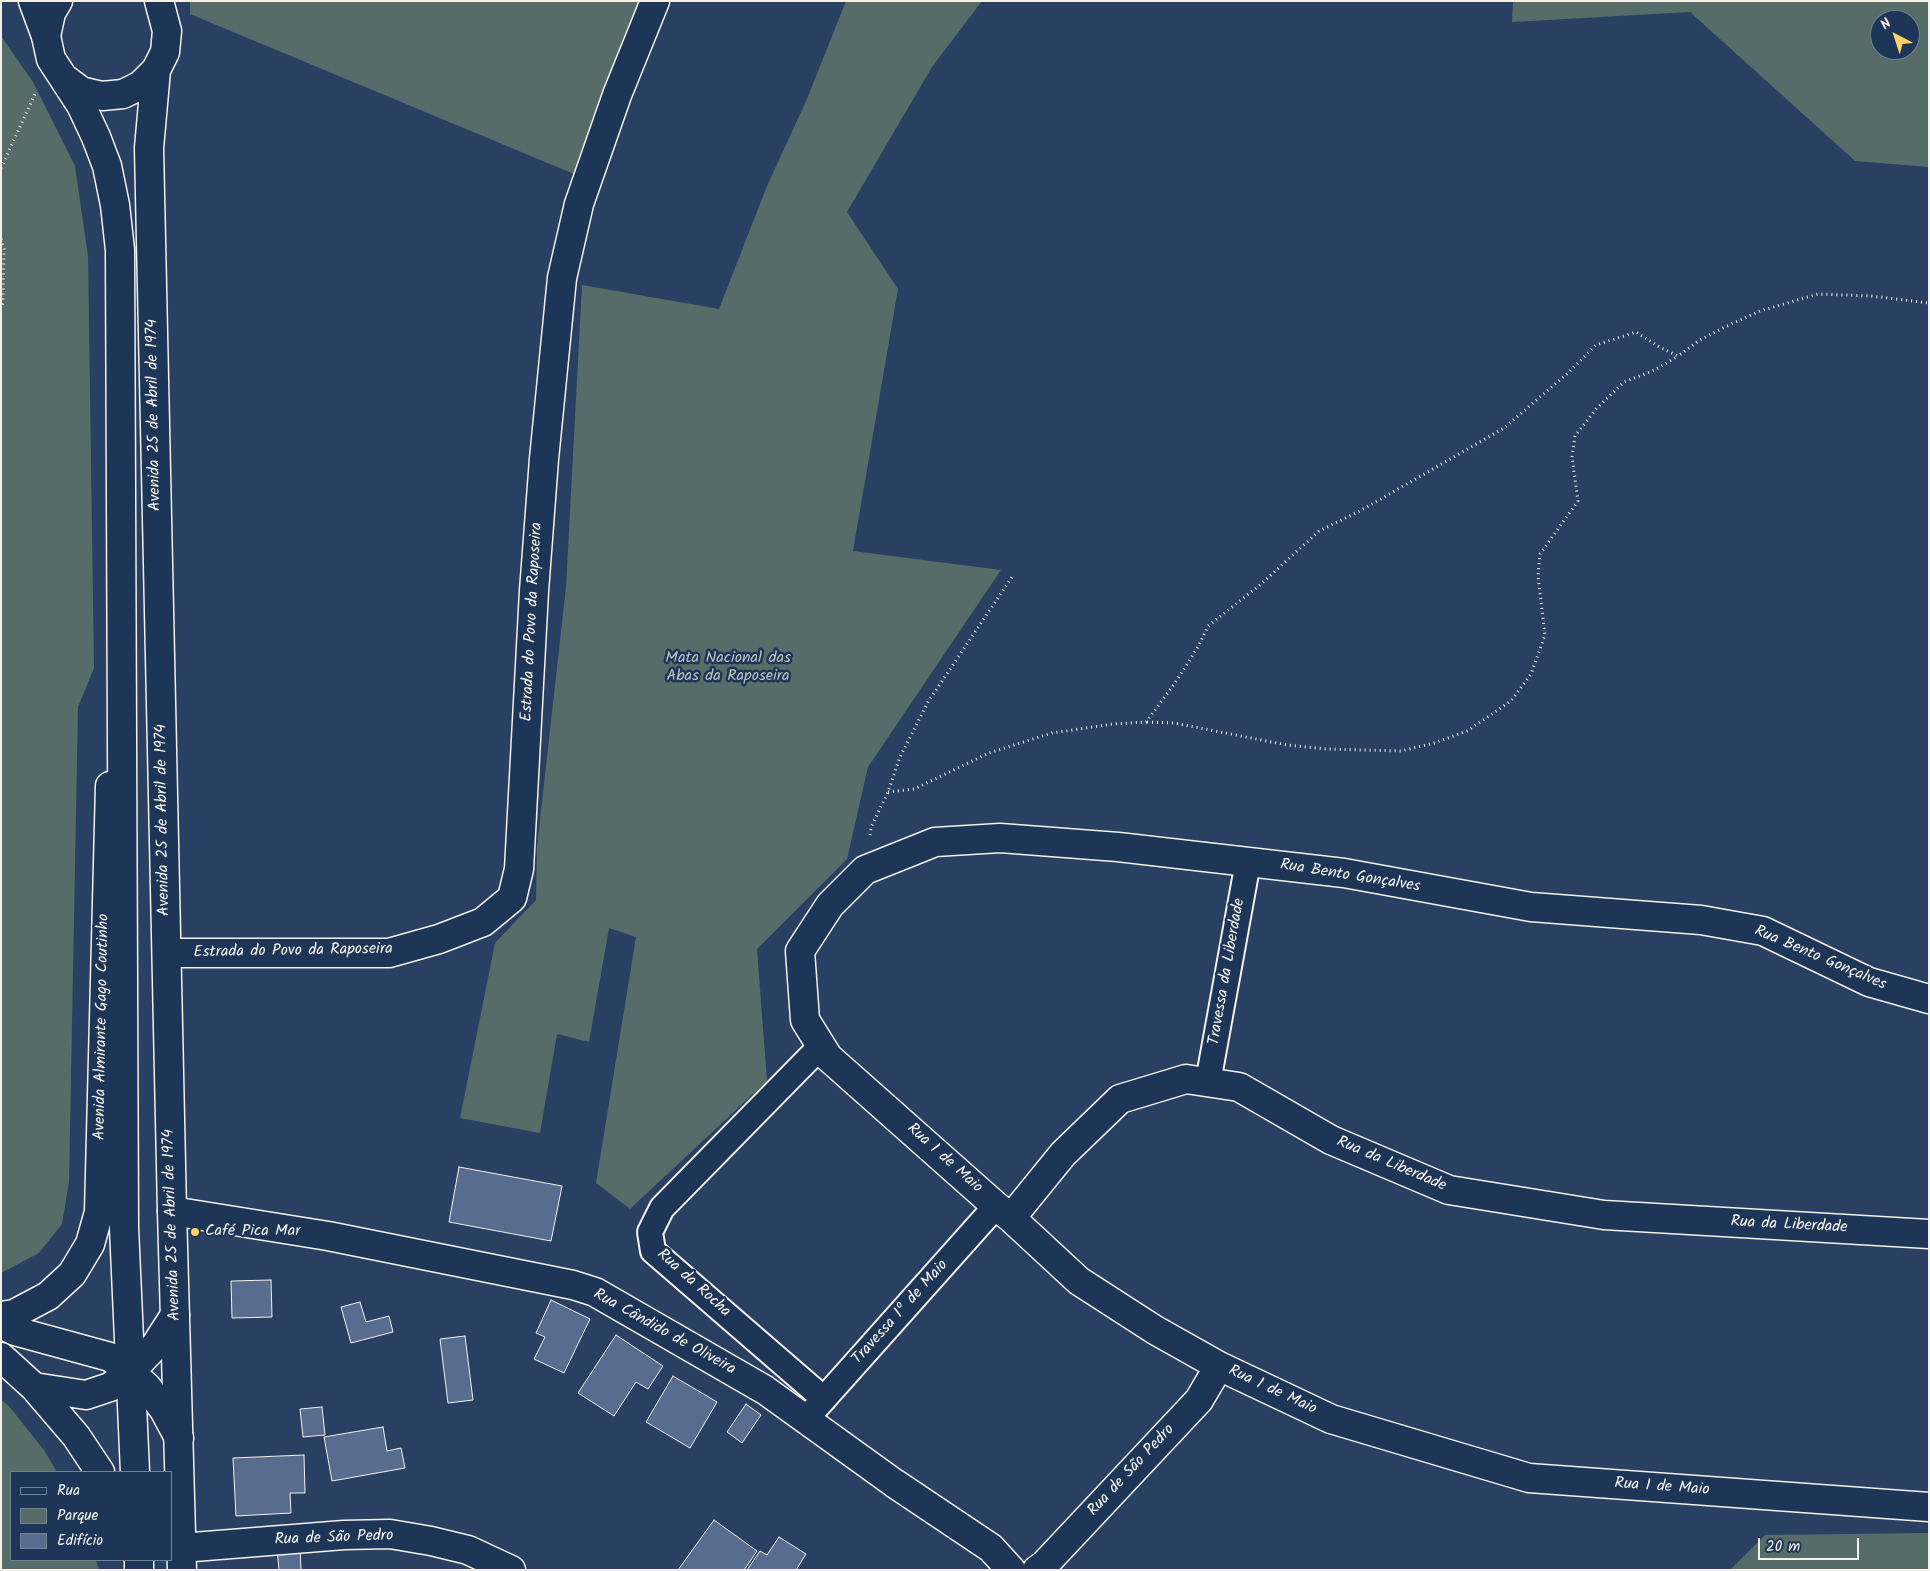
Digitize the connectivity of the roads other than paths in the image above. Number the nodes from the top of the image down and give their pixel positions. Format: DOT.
graph roads {
  1 [pos="32,1"];
  2 [pos="58,1"];
  3 [pos="655,1"];
  4 [pos="159,4"];
  5 [pos="54,58"];
  6 [pos="156,70"];
  7 [pos="122,691"];
  8 [pos="1248,862"];
  9 [pos="800,951"];
  10 [pos="166,953"];
  11 [pos="1929,999"];
  12 [pos="821,1046"];
  13 [pos="1208,1082"];
  14 [pos="172,1211"];
  15 [pos="1003,1212"];
  16 [pos="1929,1234"];
  17 [pos="175,1315"];
  18 [pos="1,1316"];
  19 [pos="1,1324"];
  20 [pos="1,1357"];
  21 [pos="1219,1366"];
  22 [pos="130,1372"];
  23 [pos="34,1387"];
  24 [pos="824,1399"];
  25 [pos="806,1419"];
  26 [pos="180,1438"];
  27 [pos="99,1471"];
  28 [pos="135,1471"];
  29 [pos="1929,1507"];
  30 [pos="182,1559"];
  31 [pos="1051,1566"];
  32 [pos="511,1570"];
  33 [pos="1011,1570"];
  1 -- 5 [label="street"];
  2 -- 5 [label="street"];
  3 -- 10 [label="street, Estrada do Povo da Raposeira"];
  4 -- 6 [label="street, Avenida 25 de Abril de 1974"];
  5 -- 6 [label="street, Avenida 25 de Abril de 1974"];
  5 -- 7 [label="street, Avenida 25 de Abril de 1974"];
  6 -- 10 [label="street, Avenida 25 de Abril de 1974"];
  7 -- 18 [label="street, Avenida Almirante Gago Coutinho"];
  7 -- 22 [label="street, Avenida 25 de Abril de 1974"];
  8 -- 9 [label="street, Rua Bento Gonçalves"];
  8 -- 11 [label="street, Rua Bento Gonçalves"];
  8 -- 13 [label="street, Travessa da Liberdade"];
  9 -- 12 [label="street, Rua 1 de Maio"];
  10 -- 14 [label="street, Avenida 25 de Abril de 1974"];
  12 -- 15 [label="street, Rua 1 de Maio"];
  12 -- 24 [label="street, Rua da Rocha"];
  13 -- 15 [label="street, Rua da Liberdade"];
  13 -- 16 [label="street, Rua da Liberdade"];
  14 -- 17 [label="street, Avenida 25 de Abril de 1974"];
  14 -- 25 [label="street, Rua Cândido de Oliveira"];
  15 -- 21 [label="street, Rua 1 de Maio"];
  15 -- 24 [label="street, Travessa 1º de Maio"];
  17 -- 22 [label="street"];
  17 -- 26 [label="street, Avenida 25 de Abril de 1974"];
  19 -- 22 [label="street"];
  20 -- 23 [label="street"];
  21 -- 29 [label="street, Rua 1 de Maio"];
  21 -- 31 [label="street, Rua de São Pedro"];
  22 -- 23 [label="street"];
  22 -- 26 [label="street"];
  22 -- 28 [label="street, Avenida 25 de Abril de 1974"];
  23 -- 27 [label="street"];
  24 -- 25 [label="street, Travessa 1º de Maio"];
  25 -- 33 [label="street, Rua Cândido de Oliveira"];
  26 -- 30 [label="street, Avenida 25 de Abril de 1974"];
  30 -- 32 [label="street, Rua de São Pedro"];
}
